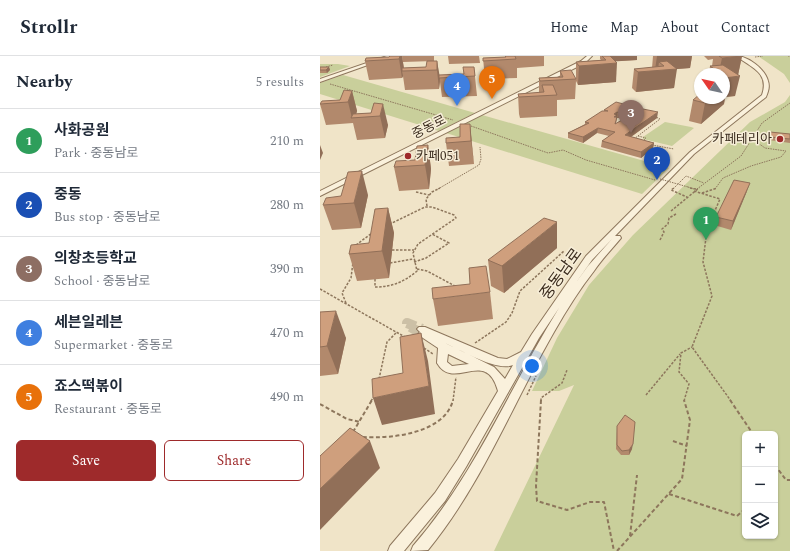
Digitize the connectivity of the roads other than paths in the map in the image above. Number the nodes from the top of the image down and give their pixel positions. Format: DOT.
graph roads {
  1 [pos="391,56"];
  2 [pos="590,56"];
  3 [pos="738,56"];
  4 [pos="747,57"];
  5 [pos="320,81"];
  6 [pos="320,194"];
  7 [pos="443,347"];
  8 [pos="525,354"];
  9 [pos="481,366"];
  10 [pos="503,391"];
  11 [pos="395,551"];
  12 [pos="418,551"];
  1 -- 5 [label="street"];
  2 -- 6 [label="street, 중동로"];
  3 -- 8 [label="street, 중동남로"];
  4 -- 12 [label="street, 중동남로"];
  7 -- 8 [label="street"];
  7 -- 9 [label="street"];
  7 -- 9 [label="street"];
  8 -- 10 [label="street, 중동남로"];
  9 -- 10 [label="street"];
  10 -- 11 [label="street, 중동남로"];
}
